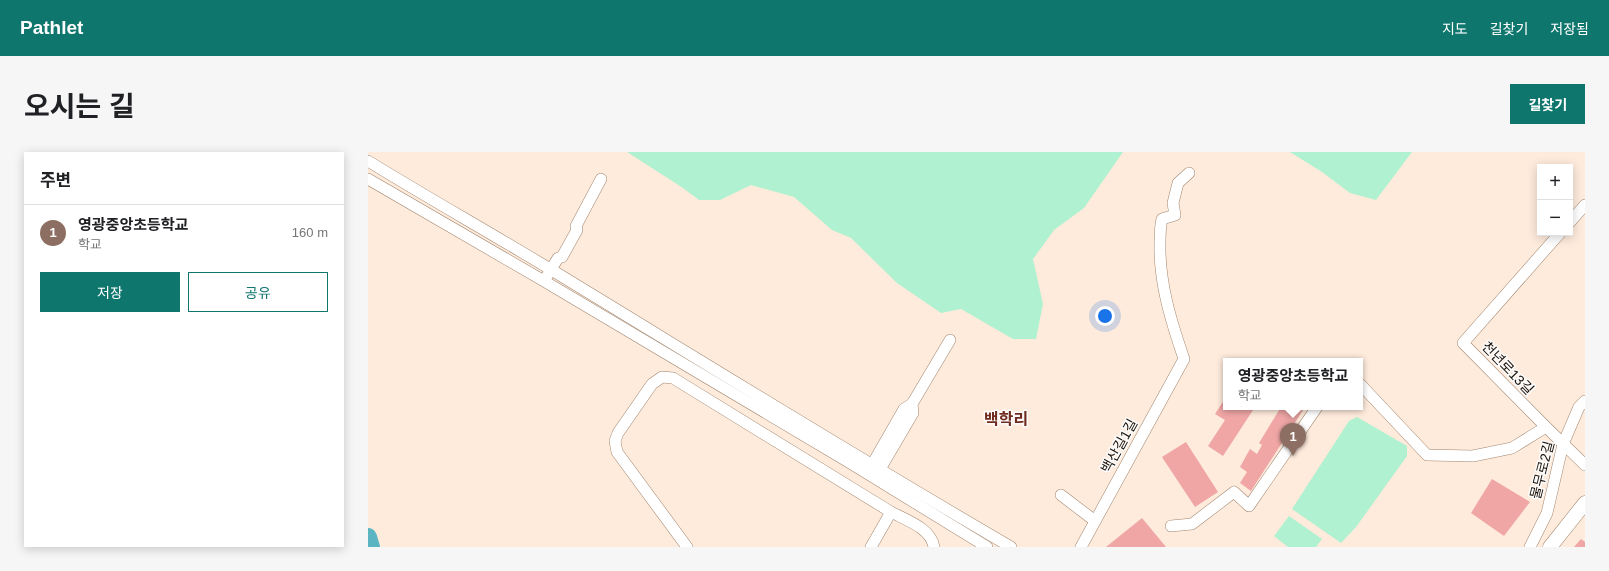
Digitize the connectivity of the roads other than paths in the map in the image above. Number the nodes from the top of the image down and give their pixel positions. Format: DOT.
graph roads {
  1 [pos="368,161"];
  2 [pos="1189,173"];
  3 [pos="368,179"];
  4 [pos="601,179"];
  5 [pos="1585,205"];
  6 [pos="1573,219"];
  7 [pos="1557,236"];
  8 [pos="551,270"];
  9 [pos="544,281"];
  10 [pos="950,340"];
  11 [pos="1363,387"];
  12 [pos="1585,401"];
  13 [pos="912,404"];
  14 [pos="1315,410"];
  15 [pos="1546,427"];
  16 [pos="1563,444"];
  17 [pos="1585,465"];
  18 [pos="877,474"];
  19 [pos="1061,495"];
  20 [pos="1585,503"];
  21 [pos="891,512"];
  22 [pos="1095,521"];
  23 [pos="1171,526"];
  24 [pos="981,545"];
  25 [pos="687,547"];
  26 [pos="871,547"];
  27 [pos="934,547"];
  28 [pos="1011,547"];
  29 [pos="1081,547"];
  30 [pos="1530,547"];
  31 [pos="1550,547"];
  1 -- 8 [label="street"];
  2 -- 22 [label="street, 백산길1길"];
  3 -- 9 [label="street"];
  4 -- 8 [label="street"];
  5 -- 6 [label="street"];
  7 -- 15 [label="street, 천년로13길"];
  8 -- 9 [label="street"];
  8 -- 18 [label="street"];
  9 -- 18 [label="street"];
  10 -- 13 [label="street"];
  11 -- 15 [label="street"];
  12 -- 16 [label="street, 물무로2길"];
  13 -- 18 [label="street"];
  13 -- 18 [label="street"];
  14 -- 23 [label="street"];
  15 -- 16 [label="street, 천년로13길"];
  16 -- 17 [label="street, 천년로13길"];
  16 -- 30 [label="street, 물무로2길"];
  18 -- 24 [label="street"];
  18 -- 28 [label="street"];
  19 -- 22 [label="street"];
  20 -- 31 [label="main road"];
  21 -- 25 [label="street"];
  21 -- 26 [label="street"];
  21 -- 27 [label="street"];
  22 -- 29 [label="street, 백산길1길"];
}
